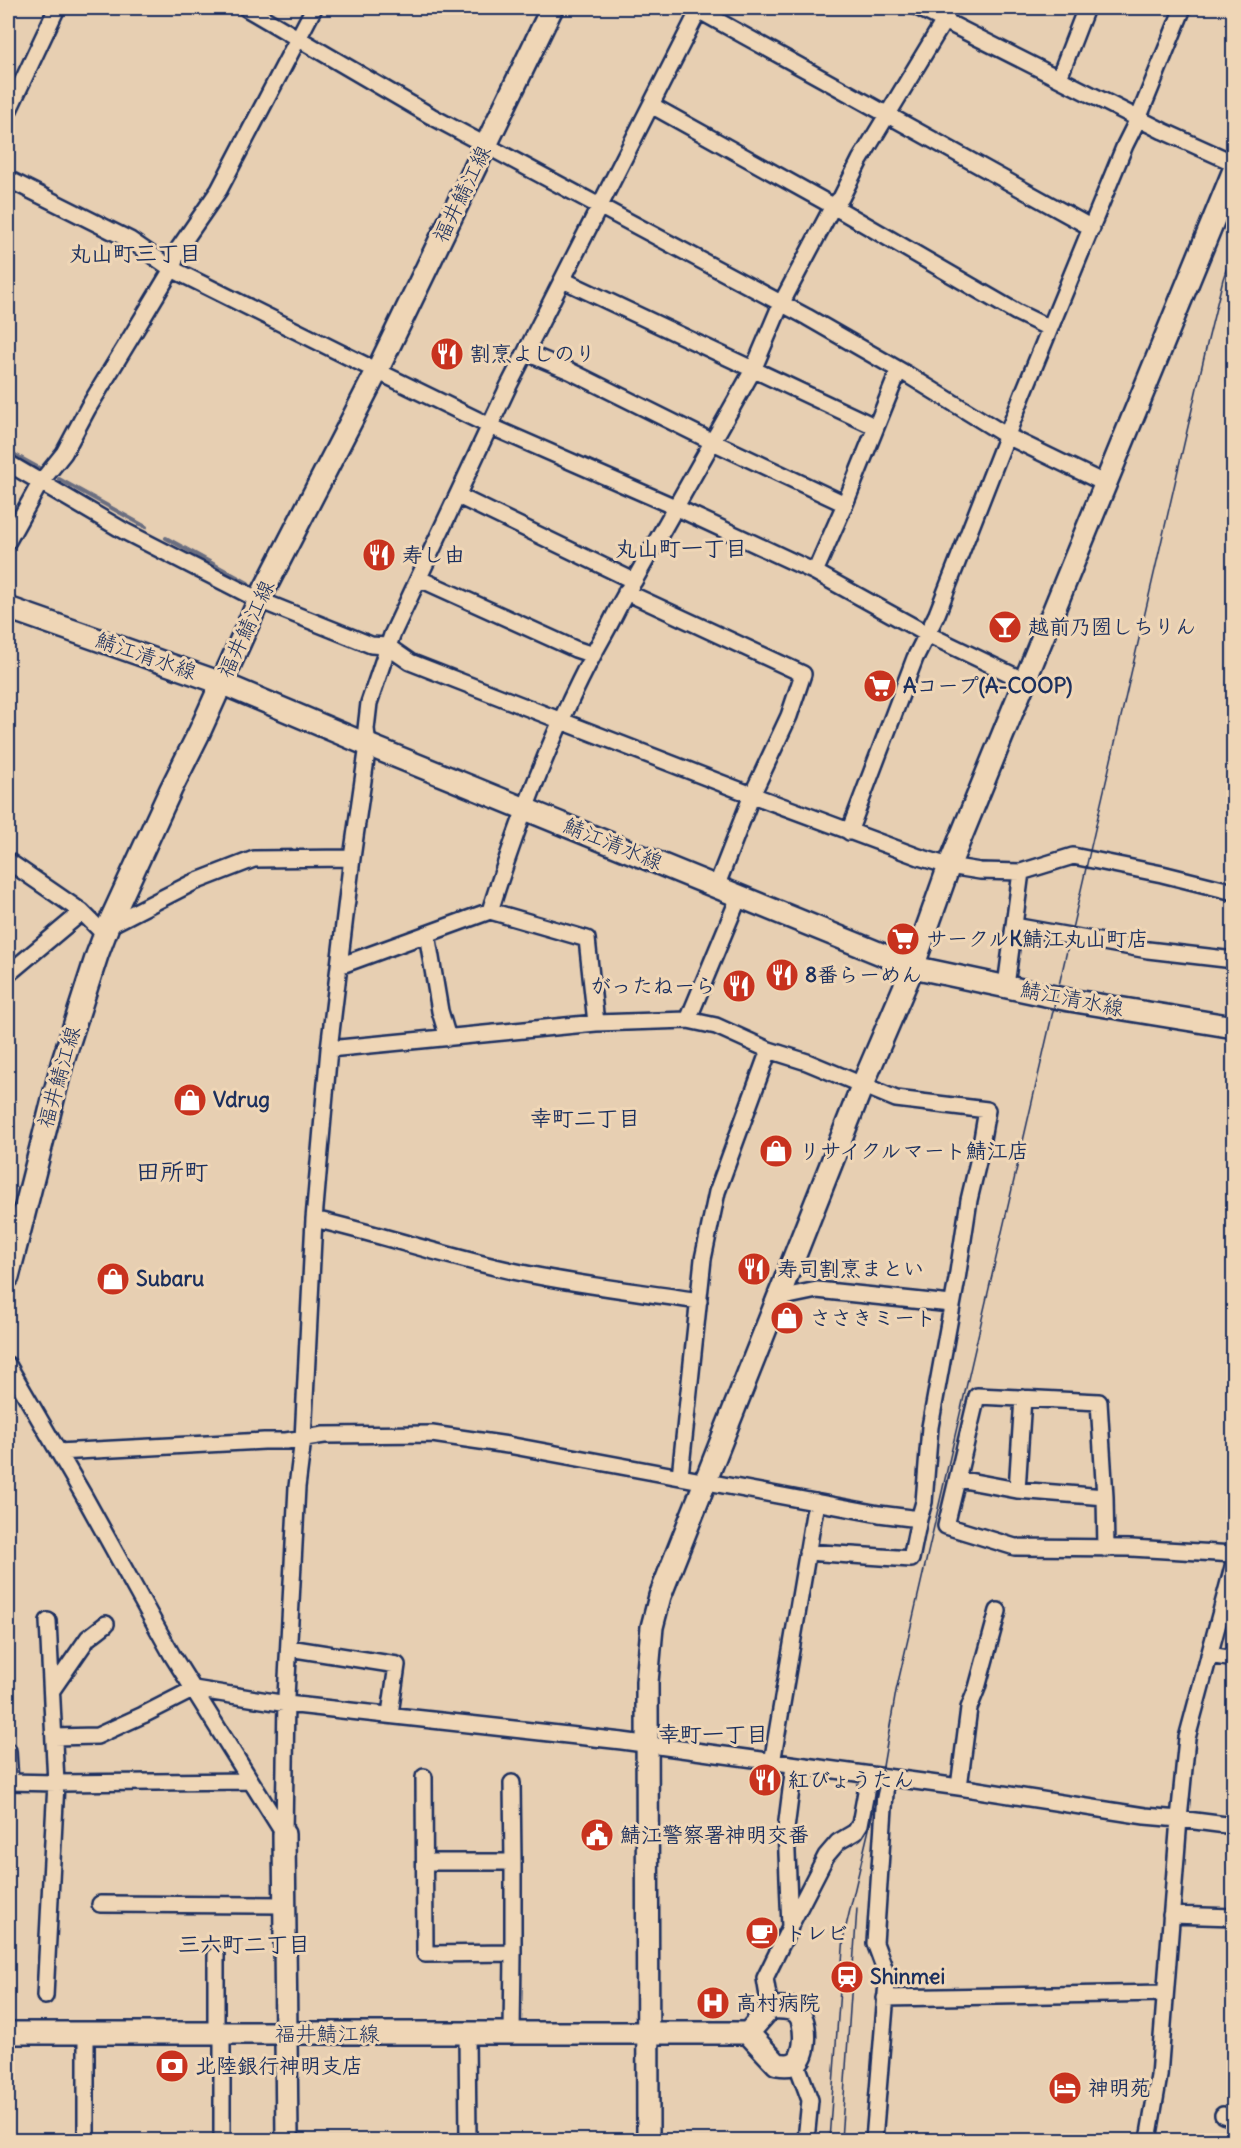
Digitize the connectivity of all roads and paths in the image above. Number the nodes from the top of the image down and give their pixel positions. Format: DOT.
graph roads {
  1 [pos="57,8"];
  2 [pos="246,8"];
  3 [pos="314,8"];
  4 [pos="552,8"];
  5 [pos="919,8"];
  6 [pos="1086,8"];
  7 [pos="1182,8"];
  8 [pos="699,9"];
  9 [pos="947,14"];
  10 [pos="299,40"];
  11 [pos="1059,78"];
  12 [pos="651,105"];
  13 [pos="8,112"];
  14 [pos="889,115"];
  15 [pos="1138,119"];
  16 [pos="486,143"];
  17 [pos="1233,163"];
  18 [pos="1233,170"];
  19 [pos="8,179"];
  20 [pos="601,205"];
  21 [pos="833,206"];
  22 [pos="1092,228"];
  23 [pos="172,269"];
  24 [pos="563,280"];
  25 [pos="782,304"];
  26 [pos="1049,328"];
  27 [pos="526,353"];
  28 [pos="753,370"];
  29 [pos="899,370"];
  30 [pos="377,371"];
  31 [pos="490,426"];
  32 [pos="876,427"];
  33 [pos="1007,436"];
  34 [pos="713,442"];
  35 [pos="8,463"];
  36 [pos="40,483"];
  37 [pos="1107,484"];
  38 [pos="458,496"];
  39 [pos="845,504"];
  40 [pos="675,507"];
  41 [pos="8,541"];
  42 [pos="814,572"];
  43 [pos="420,579"];
  44 [pos="630,587"];
  45 [pos="260,600"];
  46 [pos="8,608"];
  47 [pos="927,634"];
  48 [pos="387,646"];
  49 [pos="593,655"];
  50 [pos="1025,681"];
  51 [pos="221,683"];
  52 [pos="562,721"];
  53 [pos="368,745"];
  54 [pos="752,795"];
  55 [pos="525,808"];
  56 [pos="849,832"];
  57 [pos="352,858"];
  58 [pos="8,861"];
  59 [pos="950,866"];
  60 [pos="1021,872"];
  61 [pos="716,887"];
  62 [pos="1233,892"];
  63 [pos="739,897"];
  64 [pos="490,911"];
  65 [pos="82,912"];
  66 [pos="1014,926"];
  67 [pos="106,930"];
  68 [pos="427,934"];
  69 [pos="1233,960"];
  70 [pos="339,966"];
  71 [pos="913,967"];
  72 [pos="8,974"];
  73 [pos="1006,986"];
  74 [pos="688,1020"];
  75 [pos="596,1023"];
  76 [pos="1233,1027"];
  77 [pos="448,1038"];
  78 [pos="329,1049"];
  79 [pos="769,1050"];
  80 [pos="862,1086"];
  81 [pos="314,1219"];
  82 [pos="8,1277"];
  83 [pos="779,1298"];
  84 [pos="699,1301"];
  85 [pos="951,1304"];
  86 [pos="8,1365"];
  87 [pos="1023,1398"];
  88 [pos="303,1439"];
  89 [pos="58,1452"];
  90 [pos="680,1476"];
  91 [pos="958,1479"];
  92 [pos="706,1481"];
  93 [pos="1017,1490"];
  94 [pos="1105,1497"];
  95 [pos="816,1502"];
  96 [pos="919,1519"];
  97 [pos="1106,1549"];
  98 [pos="807,1552"];
  99 [pos="1233,1554"];
  100 [pos="1233,1563"];
  101 [pos="998,1611"];
  102 [pos="48,1621"];
  103 [pos="106,1624"];
  104 [pos="289,1648"];
  105 [pos="1209,1655"];
  106 [pos="1233,1659"];
  107 [pos="194,1689"];
  108 [pos="52,1690"];
  109 [pos="286,1704"];
  110 [pos="390,1714"];
  111 [pos="54,1737"];
  112 [pos="647,1745"];
  113 [pos="8,1750"];
  114 [pos="772,1763"];
  115 [pos="794,1766"];
  116 [pos="869,1776"];
  117 [pos="424,1777"];
  118 [pos="885,1778"];
  119 [pos="250,1781"];
  120 [pos="9,1782"];
  121 [pos="56,1783"];
  122 [pos="512,1783"];
  123 [pos="959,1787"];
  124 [pos="1179,1818"];
  125 [pos="1233,1826"];
  126 [pos="284,1834"];
  127 [pos="425,1862"];
  128 [pos="513,1862"];
  129 [pos="100,1904"];
  130 [pos="286,1905"];
  131 [pos="1171,1915"];
  132 [pos="1233,1917"];
  133 [pos="790,1927"];
  134 [pos="513,1953"];
  135 [pos="216,1955"];
  136 [pos="1165,1993"];
  137 [pos="45,1996"];
  138 [pos="885,1998"];
  139 [pos="770,2008"];
  140 [pos="647,2032"];
  141 [pos="8,2033"];
  142 [pos="512,2033"];
  143 [pos="748,2033"];
  144 [pos="86,2034"];
  145 [pos="219,2034"];
  146 [pos="286,2034"];
  147 [pos="467,2034"];
  148 [pos="796,2062"];
  149 [pos="86,2140"];
  150 [pos="222,2140"];
  151 [pos="287,2140"];
  152 [pos="468,2140"];
  153 [pos="648,2140"];
  154 [pos="806,2140"];
  155 [pos="874,2140"];
  156 [pos="1148,2140"];
  1 -- 13 [label="street"];
  2 -- 10 [label="street"];
  3 -- 10 [label="street"];
  4 -- 16 [label="main road, 福井鯖江線"];
  5 -- 9 [label="street"];
  6 -- 11 [label="street"];
  7 -- 15 [label="street"];
  8 -- 12 [label="street"];
  8 -- 14 [label="street"];
  9 -- 11 [label="street"];
  9 -- 14 [label="street"];
  10 -- 16 [label="street"];
  10 -- 23 [label="street"];
  11 -- 15 [label="street"];
  12 -- 20 [label="street"];
  12 -- 21 [label="street"];
  14 -- 21 [label="street"];
  14 -- 22 [label="street"];
  15 -- 17 [label="street"];
  15 -- 22 [label="street"];
  16 -- 20 [label="street"];
  16 -- 30 [label="main road, 福井鯖江線"];
  18 -- 37 [label="main road"];
  19 -- 23 [label="street"];
  20 -- 24 [label="street"];
  20 -- 25 [label="street"];
  21 -- 25 [label="street"];
  21 -- 26 [label="street"];
  22 -- 26 [label="street"];
  23 -- 30 [label="street"];
  23 -- 36 [label="street"];
  24 -- 27 [label="street"];
  24 -- 28 [label="street"];
  25 -- 28 [label="street"];
  25 -- 29 [label="street"];
  26 -- 33 [label="street"];
  27 -- 31 [label="street"];
  27 -- 34 [label="street"];
  28 -- 32 [label="street"];
  28 -- 34 [label="street"];
  29 -- 32 [label="street"];
  29 -- 33 [label="street"];
  30 -- 31 [label="street"];
  30 -- 45 [label="main road, 福井鯖江線"];
  31 -- 38 [label="street"];
  31 -- 40 [label="street"];
  32 -- 39 [label="street"];
  33 -- 37 [label="street"];
  33 -- 47 [label="street"];
  34 -- 39 [label="street"];
  34 -- 40 [label="street"];
  35 -- 36 [label="street"];
  36 -- 41 [label="street"];
  36 -- 45 [label="street"];
  37 -- 50 [label="main road"];
  38 -- 43 [label="street"];
  38 -- 44 [label="street"];
  39 -- 42 [label="street"];
  40 -- 42 [label="street"];
  40 -- 44 [label="street"];
  42 -- 47 [label="street"];
  43 -- 48 [label="street"];
  43 -- 49 [label="street"];
  44 -- 49 [label="street"];
  44 -- 54 [label="street"];
  45 -- 48 [label="street"];
  45 -- 51 [label="main road, 福井鯖江線"];
  46 -- 51 [label="main road, 鯖江清水線"];
  47 -- 50 [label="street"];
  47 -- 56 [label="street"];
  48 -- 52 [label="street"];
  48 -- 53 [label="street"];
  49 -- 52 [label="street"];
  50 -- 59 [label="main road"];
  51 -- 53 [label="main road, 鯖江清水線"];
  51 -- 67 [label="main road, 福井鯖江線"];
  52 -- 54 [label="street"];
  52 -- 55 [label="street"];
  53 -- 55 [label="main road, 鯖江清水線"];
  53 -- 57 [label="street"];
  54 -- 56 [label="street"];
  54 -- 61 [label="street"];
  55 -- 61 [label="main road, 鯖江清水線"];
  55 -- 64 [label="street"];
  56 -- 59 [label="street"];
  57 -- 67 [label="street"];
  57 -- 70 [label="street"];
  58 -- 65 [label="street"];
  59 -- 60 [label="street"];
  59 -- 71 [label="main road"];
  60 -- 62 [label="street"];
  60 -- 66 [label="street"];
  61 -- 63 [label="main road, 鯖江清水線"];
  63 -- 71 [label="main road, 鯖江清水線"];
  63 -- 74 [label="street"];
  64 -- 68 [label="street"];
  64 -- 75 [label="street"];
  65 -- 67 [label="street"];
  65 -- 72 [label="street"];
  66 -- 69 [label="street"];
  66 -- 73 [label="street"];
  67 -- 82 [label="main road, 福井鯖江線"];
  68 -- 70 [label="street"];
  68 -- 77 [label="street"];
  70 -- 78 [label="street"];
  71 -- 73 [label="main road, 鯖江清水線"];
  71 -- 80 [label="main road"];
  73 -- 76 [label="main road, 鯖江清水線"];
  74 -- 75 [label="street"];
  74 -- 79 [label="street"];
  75 -- 77 [label="street"];
  77 -- 78 [label="street"];
  78 -- 81 [label="street"];
  79 -- 80 [label="street"];
  79 -- 84 [label="street"];
  80 -- 83 [label="main road"];
  80 -- 85 [label="street"];
  81 -- 84 [label="street"];
  81 -- 88 [label="street"];
  83 -- 85 [label="street"];
  83 -- 92 [label="main road"];
  84 -- 90 [label="street"];
  85 -- 96 [label="street"];
  86 -- 89 [label="street"];
  87 -- 91 [label="street"];
  87 -- 93 [label="street"];
  87 -- 94 [label="street"];
  88 -- 89 [label="street"];
  88 -- 90 [label="street"];
  88 -- 104 [label="street"];
  89 -- 107 [label="street"];
  90 -- 92 [label="street"];
  91 -- 93 [label="street"];
  91 -- 97 [label="street"];
  92 -- 95 [label="street"];
  92 -- 112 [label="main road"];
  93 -- 94 [label="street"];
  94 -- 97 [label="street"];
  95 -- 96 [label="street"];
  95 -- 98 [label="street"];
  96 -- 98 [label="street"];
  97 -- 99 [label="street"];
  98 -- 114 [label="street"];
  100 -- 105 [label="street"];
  101 -- 123 [label="street"];
  102 -- 108 [label="street"];
  103 -- 108 [label="street"];
  104 -- 109 [label="street"];
  104 -- 110 [label="street"];
  105 -- 106 [label="street"];
  105 -- 124 [label="street"];
  107 -- 109 [label="street"];
  107 -- 111 [label="street"];
  107 -- 119 [label="street"];
  108 -- 111 [label="street"];
  109 -- 110 [label="street"];
  109 -- 126 [label="street"];
  110 -- 112 [label="street"];
  111 -- 121 [label="street"];
  112 -- 114 [label="street"];
  112 -- 140 [label="main road"];
  113 -- 120 [label="street"];
  114 -- 115 [label="street"];
  115 -- 116 [label="street"];
  115 -- 133 [label="street"];
  116 -- 118 [label="street"];
  116 -- 133 [label="street"];
  117 -- 127 [label="street"];
  118 -- 123 [label="street"];
  118 -- 138 [label="street"];
  119 -- 121 [label="street"];
  119 -- 126 [label="street"];
  120 -- 121 [label="street"];
  121 -- 137 [label="street"];
  122 -- 128 [label="street"];
  123 -- 124 [label="street"];
  124 -- 125 [label="street"];
  124 -- 131 [label="street"];
  126 -- 130 [label="main road"];
  127 -- 128 [label="street"];
  127 -- 134 [label="street"];
  128 -- 134 [label="street"];
  129 -- 130 [label="street"];
  130 -- 146 [label="main road"];
  131 -- 132 [label="street"];
  131 -- 136 [label="street"];
  133 -- 139 [label="street"];
  134 -- 142 [label="street"];
  135 -- 145 [label="street"];
  136 -- 138 [label="street"];
  136 -- 156 [label="street"];
  138 -- 155 [label="street"];
  139 -- 143 [label="main road"];
  139 -- 148 [label="main road"];
  140 -- 142 [label="main road, 福井鯖江線"];
  140 -- 143 [label="main road, 福井鯖江線"];
  140 -- 153 [label="main road"];
  141 -- 144 [label="main road, 福井鯖江線"];
  142 -- 147 [label="main road, 福井鯖江線"];
  143 -- 148 [label="main road"];
  144 -- 145 [label="main road, 福井鯖江線"];
  144 -- 149 [label="street"];
  145 -- 146 [label="main road, 福井鯖江線"];
  145 -- 150 [label="street"];
  146 -- 147 [label="main road, 福井鯖江線"];
  146 -- 151 [label="main road"];
  147 -- 152 [label="street"];
  148 -- 154 [label="street"];
}
